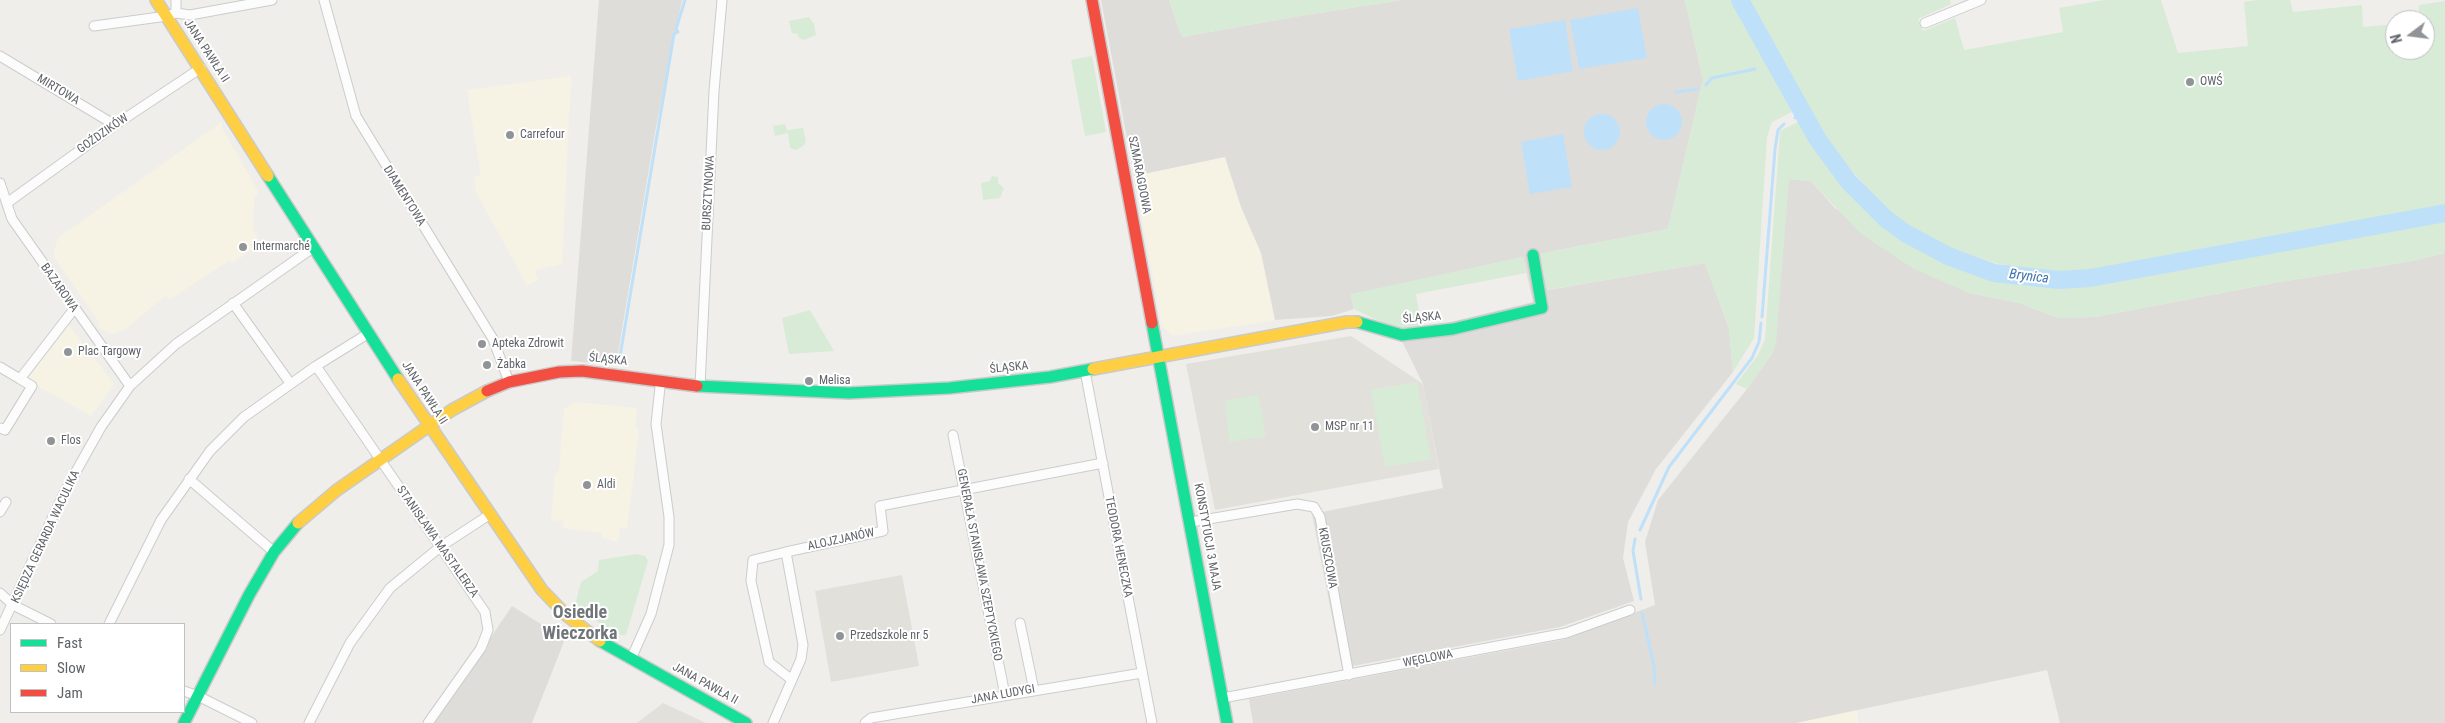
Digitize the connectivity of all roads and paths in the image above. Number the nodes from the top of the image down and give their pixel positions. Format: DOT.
graph roads {
  1 [pos="156,0"];
  2 [pos="176,0"];
  3 [pos="272,0"];
  4 [pos="324,0"];
  5 [pos="722,0"];
  6 [pos="1092,0"];
  7 [pos="1981,0"];
  8 [pos="172,15"];
  9 [pos="1925,23"];
  10 [pos="94,26"];
  11 [pos="0,56"];
  12 [pos="202,68"];
  13 [pos="115,125"];
  14 [pos="0,183"];
  15 [pos="7,203"];
  16 [pos="314,247"];
  17 [pos="1532,255"];
  18 [pos="233,303"];
  19 [pos="74,309"];
  20 [pos="369,333"];
  21 [pos="1159,356"];
  22 [pos="316,366"];
  23 [pos="0,367"];
  24 [pos="1085,371"];
  25 [pos="20,379"];
  26 [pos="659,381"];
  27 [pos="509,382"];
  28 [pos="290,383"];
  29 [pos="130,386"];
  30 [pos="700,386"];
  31 [pos="429,425"];
  32 [pos="0,428"];
  33 [pos="954,434"];
  34 [pos="380,459"];
  35 [pos="1103,463"];
  36 [pos="189,479"];
  37 [pos="964,491"];
  38 [pos="6,502"];
  39 [pos="0,512"];
  40 [pos="488,515"];
  41 [pos="1190,522"];
  42 [pos="440,547"];
  43 [pos="274,552"];
  44 [pos="786,552"];
  45 [pos="0,593"];
  46 [pos="13,605"];
  47 [pos="1630,610"];
  48 [pos="50,623"];
  49 [pos="110,623"];
  50 [pos="1020,624"];
  51 [pos="0,630"];
  52 [pos="631,658"];
  53 [pos="1142,672"];
  54 [pos="1349,675"];
  55 [pos="792,680"];
  56 [pos="1034,690"];
  57 [pos="185,691"];
  58 [pos="1005,695"];
  59 [pos="198,696"];
  60 [pos="1223,698"];
  61 [pos="184,723"];
  62 [pos="252,723"];
  63 [pos="309,723"];
  64 [pos="428,723"];
  65 [pos="746,723"];
  66 [pos="773,723"];
  67 [pos="865,723"];
  68 [pos="1152,723"];
  69 [pos="1228,723"];
  1 -- 8 [label="street, JANA PAWŁA II"];
  2 -- 8 [label="street"];
  3 -- 8 [label="street"];
  4 -- 27 [label="street, DIAMENTOWA"];
  5 -- 30 [label="street, BURSZTYNOWA"];
  6 -- 21 [label="street, SZMARAGDOWA"];
  7 -- 9 [label="street"];
  8 -- 10 [label="street"];
  8 -- 12 [label="street, JANA PAWŁA II"];
  11 -- 13 [label="street, MIRTOWA"];
  12 -- 13 [label="street, GOŹDZIKÓW"];
  12 -- 16 [label="street, JANA PAWŁA II"];
  13 -- 15 [label="street, GOŹDZIKÓW"];
  14 -- 15 [label="street, BAZAROWA"];
  15 -- 19 [label="street, BAZAROWA"];
  16 -- 18 [label="street, KSIĘDZA GERARDA WACULIKA"];
  16 -- 20 [label="street, JANA PAWŁA II"];
  17 -- 21 [label="street, ŚLĄSKA"];
  18 -- 28 [label="street"];
  18 -- 29 [label="street, KSIĘDZA GERARDA WACULIKA"];
  19 -- 25 [label="street"];
  19 -- 29 [label="street, BAZAROWA"];
  20 -- 22 [label="street"];
  20 -- 31 [label="street, JANA PAWŁA II"];
  21 -- 24 [label="street, ŚLĄSKA"];
  21 -- 41 [label="street, KONSTYTUCJI 3 MAJA"];
  22 -- 28 [label="street"];
  22 -- 34 [label="street, STANISŁAWA MASTALERZA"];
  23 -- 25 [label="street"];
  24 -- 30 [label="street, ŚLĄSKA"];
  24 -- 35 [label="street, TEODORA HENECZKA"];
  25 -- 32 [label="street"];
  26 -- 27 [label="street, ŚLĄSKA"];
  26 -- 30 [label="street, ŚLĄSKA"];
  26 -- 52 [label="street"];
  27 -- 31 [label="street, ŚLĄSKA"];
  28 -- 36 [label="street"];
  29 -- 46 [label="street, KSIĘDZA GERARDA WACULIKA"];
  31 -- 34 [label="street, ŚLĄSKA"];
  31 -- 40 [label="street, JANA PAWŁA II"];
  33 -- 37 [label="street, GENERAŁA STANISŁAWA SZEPTYCKIEGO"];
  34 -- 42 [label="street, STANISŁAWA MASTALERZA"];
  34 -- 43 [label="street, ŚLĄSKA"];
  35 -- 37 [label="street, ALOJZJANÓW"];
  35 -- 53 [label="street, TEODORA HENECZKA"];
  36 -- 43 [label="street"];
  36 -- 49 [label="street"];
  37 -- 44 [label="street, ALOJZJANÓW"];
  37 -- 58 [label="street, GENERAŁA STANISŁAWA SZEPTYCKIEGO"];
  38 -- 39 [label="street"];
  40 -- 42 [label="street"];
  40 -- 52 [label="street, JANA PAWŁA II"];
  41 -- 54 [label="street, KRUSZCOWA"];
  41 -- 60 [label="street, KONSTYTUCJI 3 MAJA"];
  42 -- 63 [label="street"];
  42 -- 64 [label="street, STANISŁAWA MASTALERZA"];
  43 -- 59 [label="street, ŚLĄSKA"];
  44 -- 55 [label="street"];
  44 -- 55 [label="street"];
  45 -- 46 [label="street"];
  46 -- 48 [label="street"];
  46 -- 51 [label="street, KSIĘDZA GERARDA WACULIKA"];
  47 -- 54 [label="street, WĘGLOWA"];
  50 -- 56 [label="street"];
  52 -- 65 [label="street, JANA PAWŁA II"];
  53 -- 56 [label="street, JANA LUDYGI"];
  53 -- 68 [label="street, TEODORA HENECZKA"];
  54 -- 60 [label="street, WĘGLOWA"];
  55 -- 66 [label="street"];
  56 -- 58 [label="street, JANA LUDYGI"];
  57 -- 59 [label="street"];
  58 -- 67 [label="street, JANA LUDYGI"];
  59 -- 61 [label="street, ŚLĄSKA"];
  59 -- 62 [label="street"];
  60 -- 69 [label="street, KONSTYTUCJI 3 MAJA"];
}
